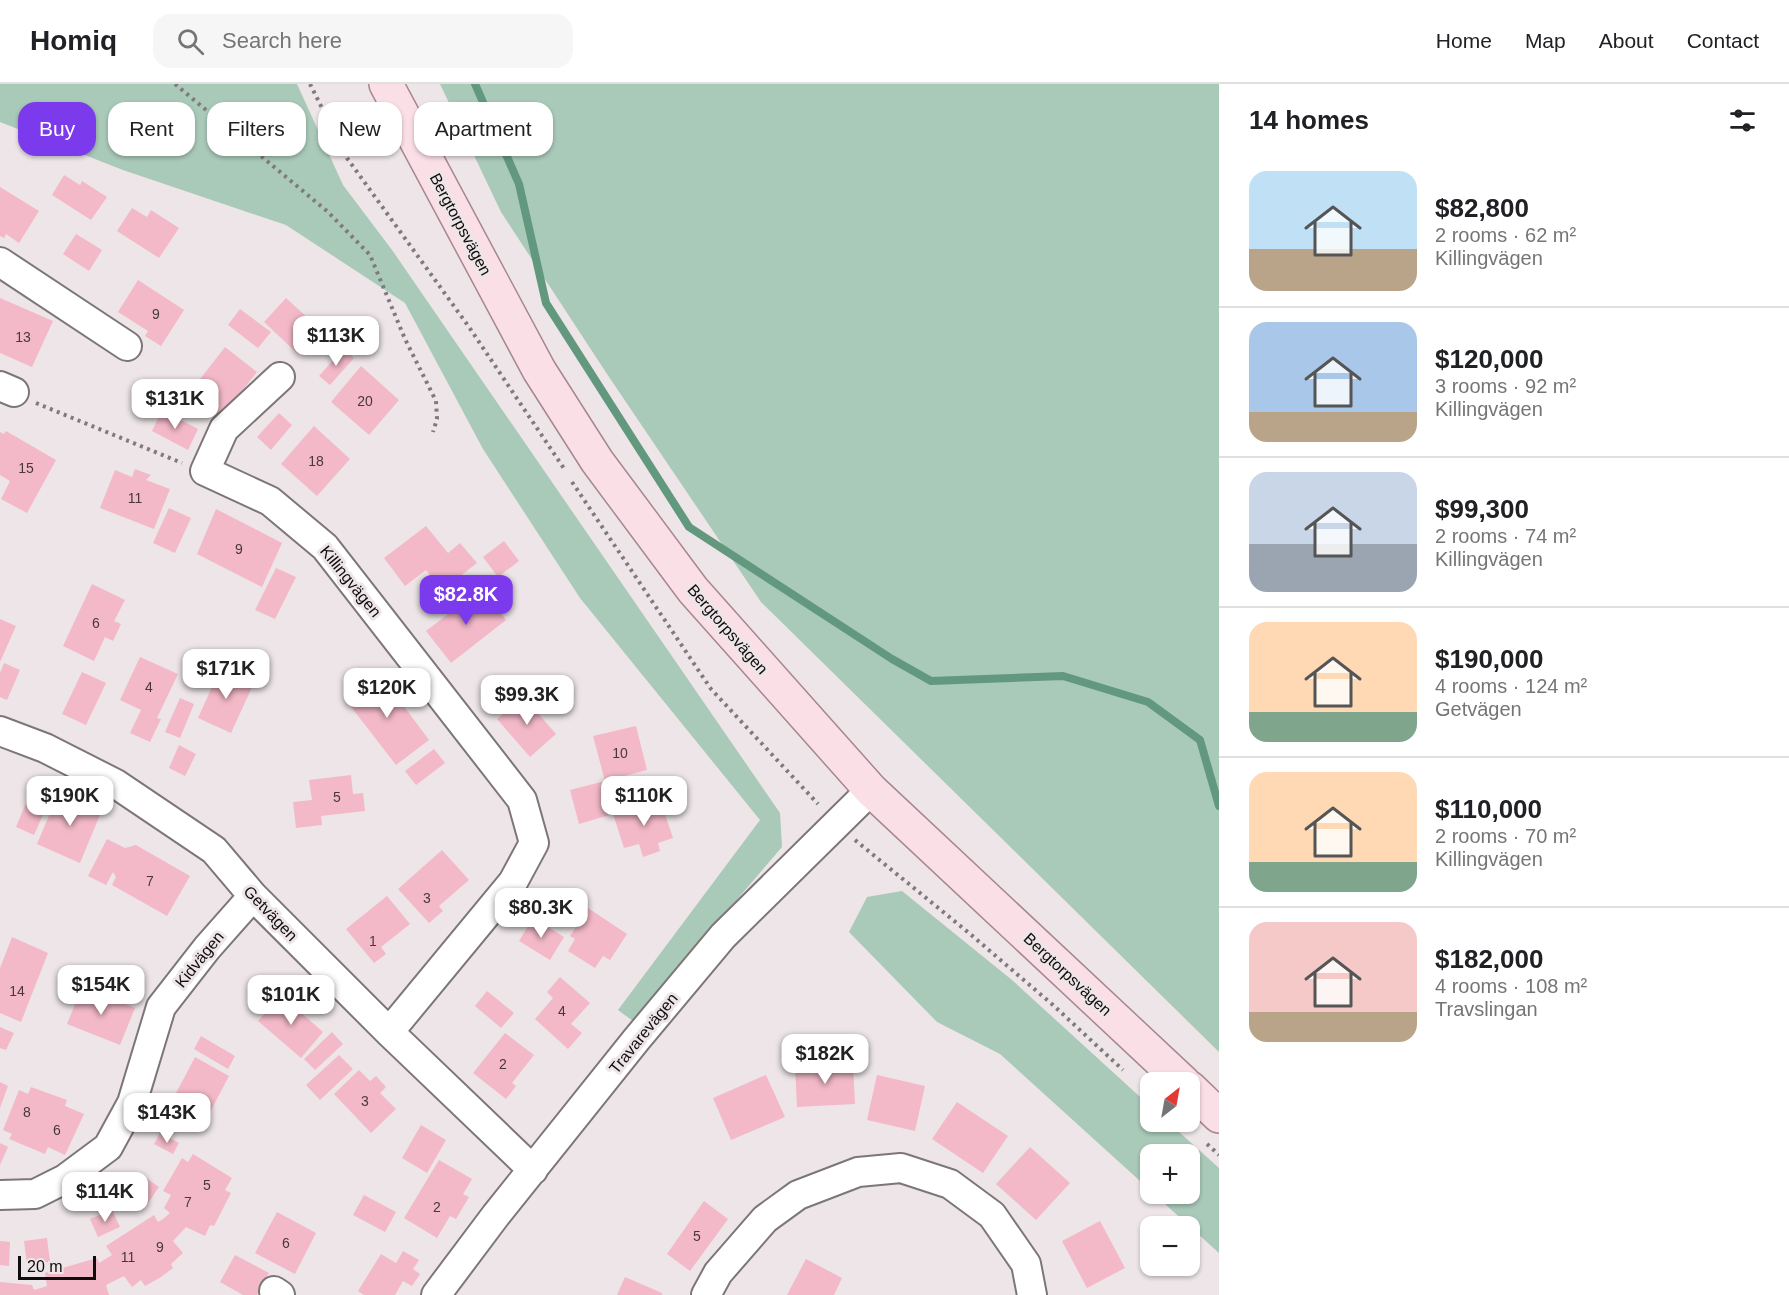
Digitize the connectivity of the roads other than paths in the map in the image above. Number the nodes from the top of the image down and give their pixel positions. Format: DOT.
graph roads {
  1 [pos="386,84"];
  2 [pos="0,262"];
  3 [pos="127,346"];
  4 [pos="280,377"];
  5 [pos="0,731"];
  6 [pos="870,790"];
  7 [pos="253,896"];
  8 [pos="389,1032"];
  9 [pos="1172,1072"];
  10 [pos="1200,1098"];
  11 [pos="1219,1116"];
  12 [pos="533,1170"];
  13 [pos="0,1195"];
  14 [pos="436,1295"];
  15 [pos="706,1295"];
  16 [pos="1032,1295"];
  1 -- 6 [label="main road, Bergtorpsvägen"];
  2 -- 3 [label="street"];
  4 -- 8 [label="street, Killingvägen"];
  5 -- 7 [label="street, Getvägen"];
  6 -- 9 [label="main road, Bergtorpsvägen"];
  6 -- 12 [label="street, Travarevägen"];
  7 -- 8 [label="street, Getvägen"];
  7 -- 13 [label="street, Kidvägen"];
  8 -- 12 [label="street, Getvägen"];
  10 -- 11 [label="main road"];
  12 -- 14 [label="street, Travarevägen"];
  15 -- 16 [label="street"];
}
